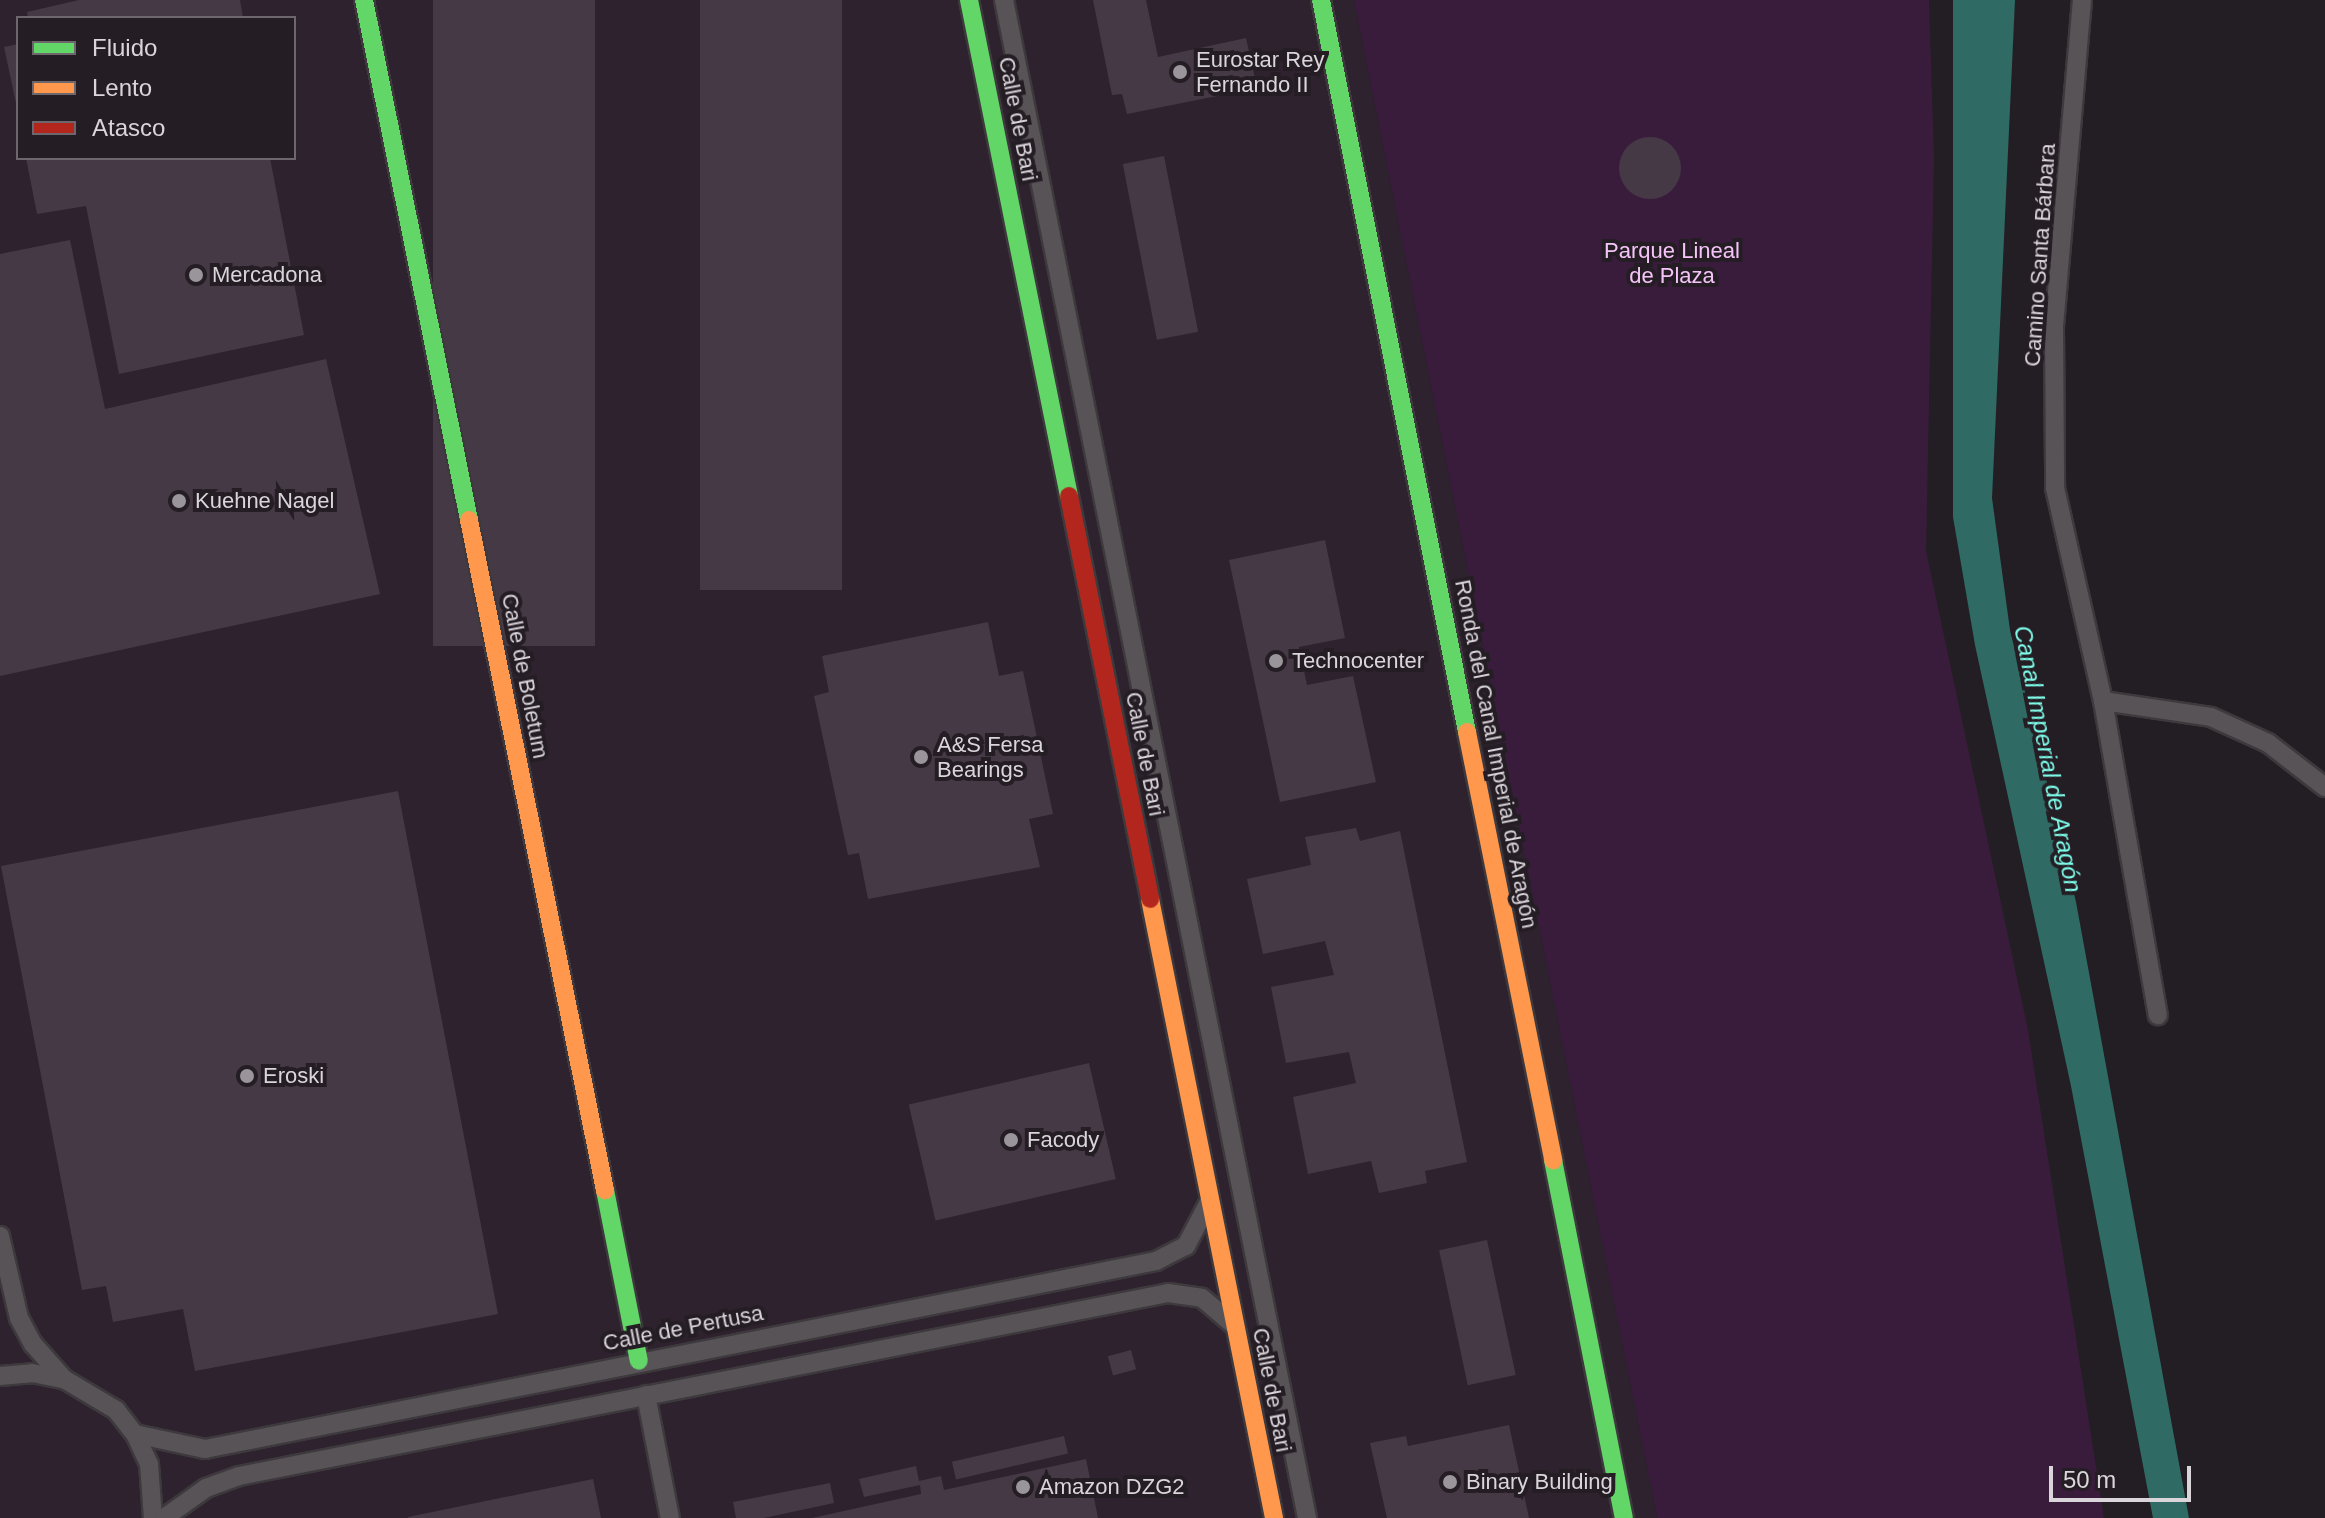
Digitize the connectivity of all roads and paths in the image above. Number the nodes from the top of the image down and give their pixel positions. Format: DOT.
graph roads {
  1 [pos="364,0"];
  2 [pos="969,0"];
  3 [pos="1004,0"];
  4 [pos="1321,0"];
  5 [pos="2082,0"];
  6 [pos="2103,701"];
  7 [pos="2325,787"];
  8 [pos="2158,1015"];
  9 [pos="1210,1200"];
  10 [pos="0,1236"];
  11 [pos="1235,1326"];
  12 [pos="639,1361"];
  13 [pos="0,1376"];
  14 [pos="64,1379"];
  15 [pos="646,1395"];
  16 [pos="135,1434"];
  17 [pos="153,1518"];
  18 [pos="164,1518"];
  19 [pos="670,1518"];
  20 [pos="1274,1518"];
  21 [pos="1307,1518"];
  22 [pos="1624,1518"];
  1 -- 12 [label="street, Calle de Boletum"];
  2 -- 9 [label="street, Calle de Bari"];
  3 -- 21 [label="street, Calle de Bari"];
  4 -- 22 [label="street, Ronda del Canal Imperial de Aragón"];
  5 -- 6 [label="street, Camino Santa Bárbara"];
  6 -- 7 [label="street"];
  6 -- 8 [label="street, Camino Santa Bárbara"];
  9 -- 11 [label="street, Calle de Bari"];
  9 -- 12 [label="street, Calle de Pertusa"];
  10 -- 14 [label="street"];
  11 -- 15 [label="street"];
  11 -- 20 [label="street, Calle de Bari"];
  12 -- 16 [label="street, Calle de Pertusa"];
  13 -- 14 [label="street"];
  14 -- 16 [label="street"];
  15 -- 18 [label="street"];
  15 -- 19 [label="street"];
  16 -- 17 [label="street"];
}
